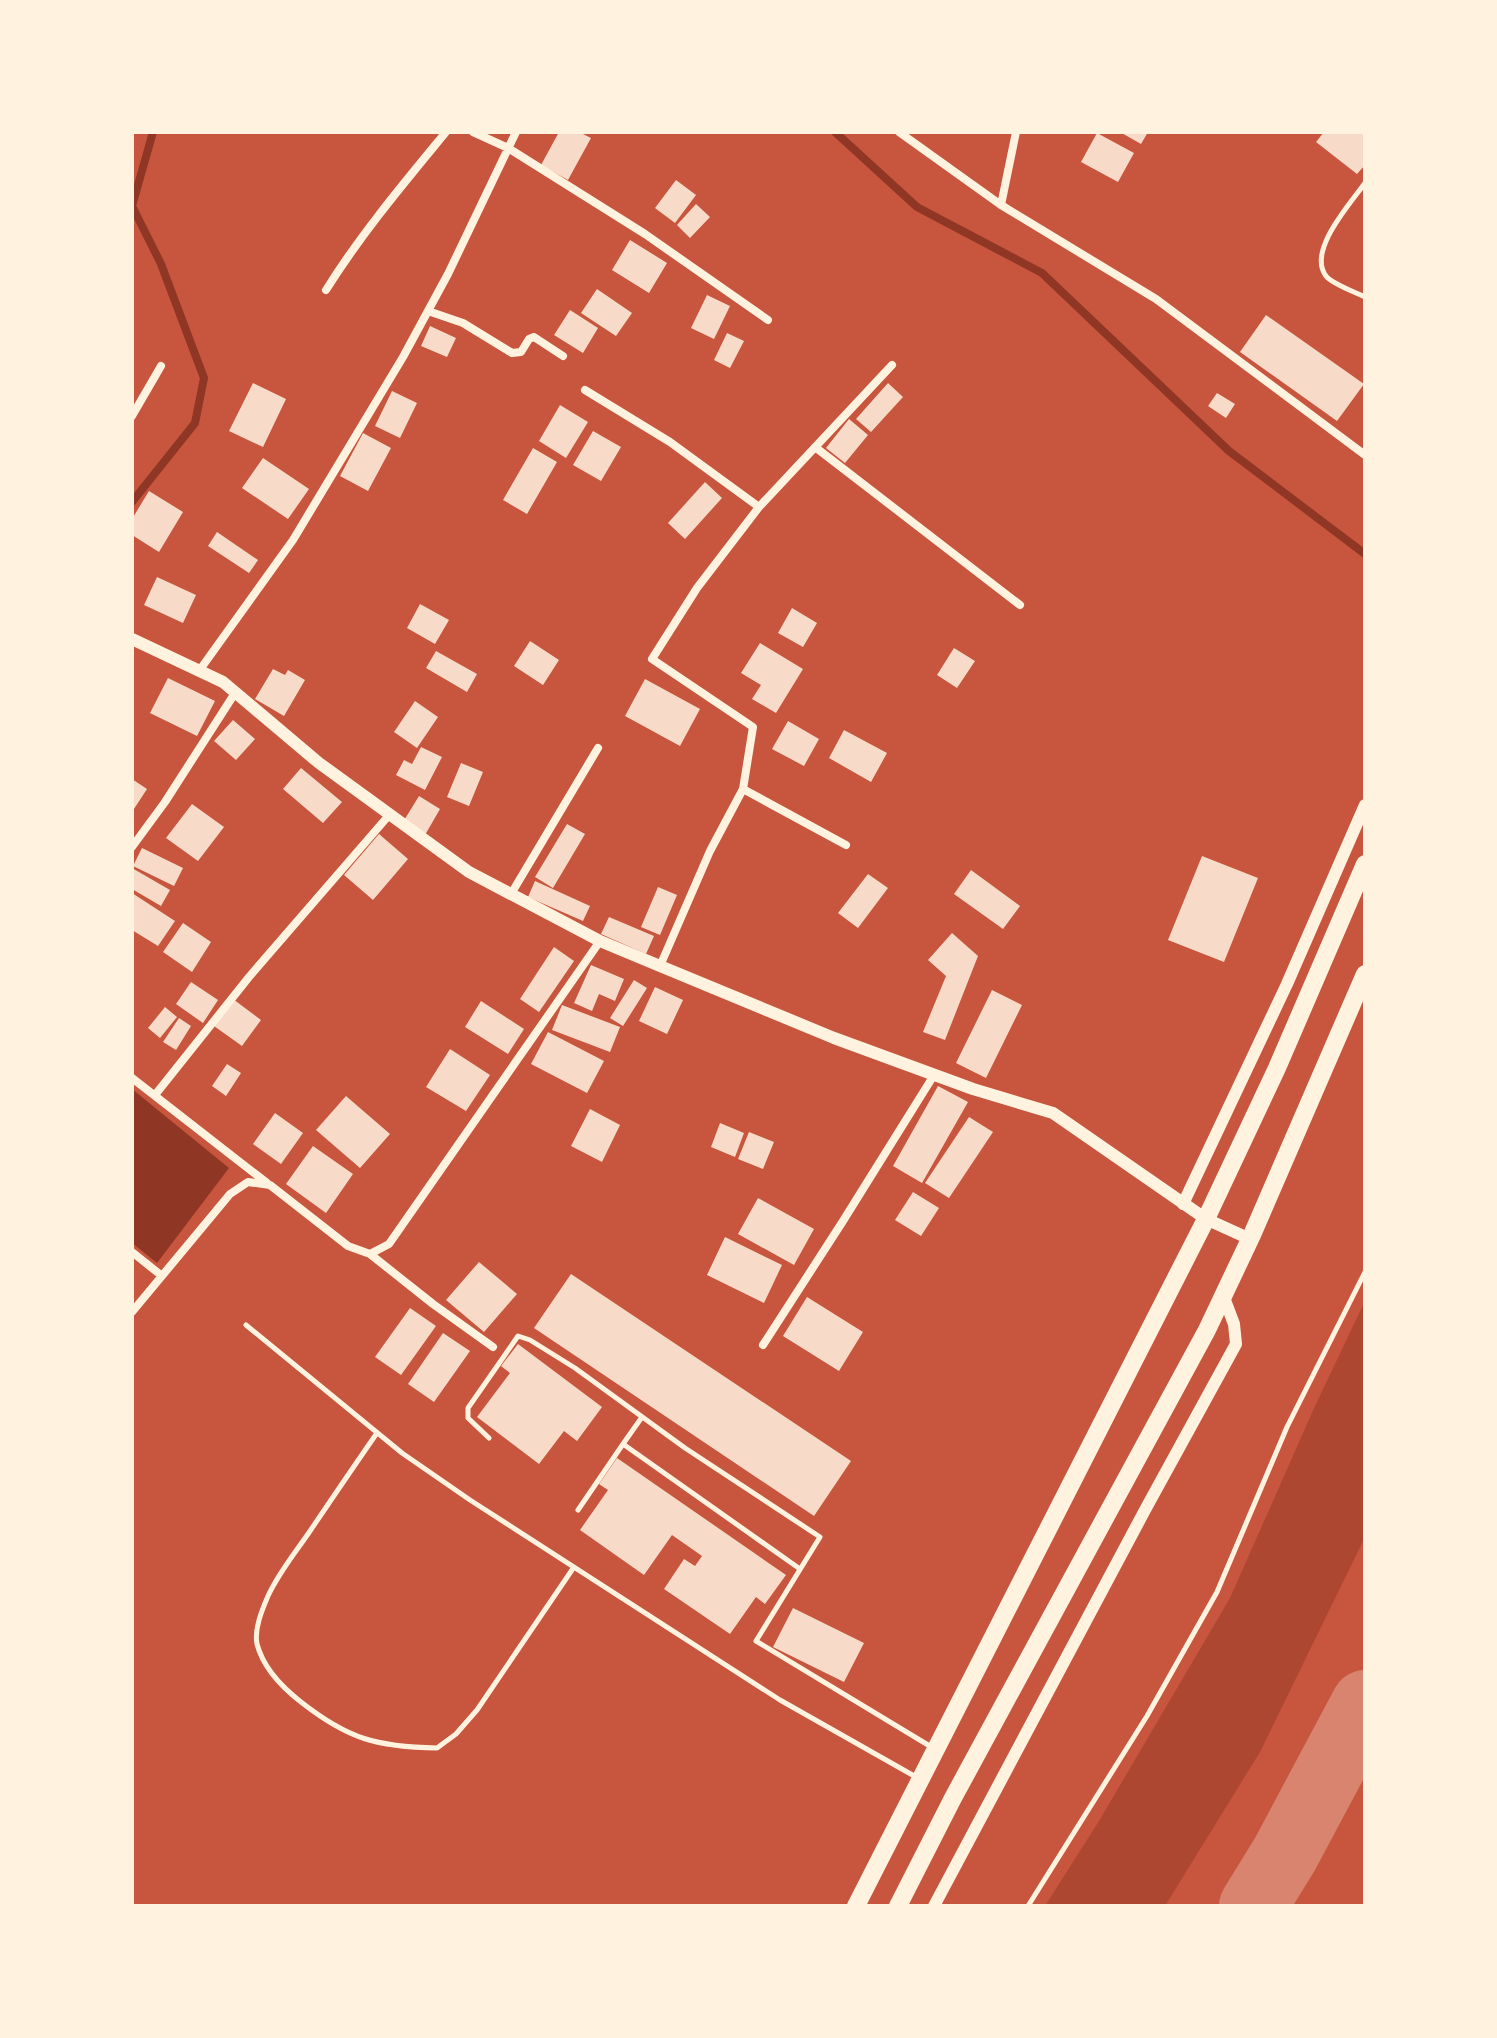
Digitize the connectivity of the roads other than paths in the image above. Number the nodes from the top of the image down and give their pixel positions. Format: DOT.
graph roads {
  1 [pos="446,132"];
  2 [pos="473,132"];
  3 [pos="516,132"];
  4 [pos="899,132"];
  5 [pos="1016,132"];
  6 [pos="508,148"];
  7 [pos="1365,183"];
  8 [pos="1001,205"];
  9 [pos="326,290"];
  10 [pos="1365,297"];
  11 [pos="428,311"];
  12 [pos="768,320"];
  13 [pos="563,356"];
  14 [pos="892,365"];
  15 [pos="161,366"];
  16 [pos="585,390"];
  17 [pos="132,416"];
  18 [pos="815,447"];
  19 [pos="1365,455"];
  20 [pos="759,507"];
  21 [pos="1020,605"];
  22 [pos="132,639"];
  23 [pos="199,671"];
  24 [pos="235,693"];
  25 [pos="598,748"];
  26 [pos="743,789"];
  27 [pos="1365,805"];
  28 [pos="390,814"];
  29 [pos="846,845"];
  30 [pos="132,847"];
  31 [pos="1365,864"];
  32 [pos="511,894"];
  33 [pos="600,941"];
  34 [pos="660,966"];
  35 [pos="1365,974"];
  36 [pos="934,1075"];
  37 [pos="132,1078"];
  38 [pos="155,1095"];
  39 [pos="270,1185"];
  40 [pos="1183,1204"];
  41 [pos="1206,1219"];
  42 [pos="1250,1239"];
  43 [pos="132,1252"];
  44 [pos="370,1254"];
  45 [pos="1365,1272"];
  46 [pos="162,1276"];
  47 [pos="1223,1295"];
  48 [pos="132,1312"];
  49 [pos="246,1325"];
  50 [pos="763,1345"];
  51 [pos="493,1347"];
  52 [pos="642,1417"];
  53 [pos="377,1433"];
  54 [pos="489,1438"];
  55 [pos="623,1444"];
  56 [pos="578,1510"];
  57 [pos="574,1567"];
  58 [pos="800,1569"];
  59 [pos="936,1750"];
  60 [pos="920,1780"];
  61 [pos="856,1906"];
  62 [pos="898,1906"];
  63 [pos="934,1906"];
  64 [pos="1028,1906"];
  1 -- 9 [label="street"];
  2 -- 6 [label="street"];
  3 -- 6 [label="street"];
  4 -- 8 [label="street"];
  5 -- 8 [label="street"];
  6 -- 11 [label="street"];
  6 -- 12 [label="street"];
  7 -- 10 [label="lane"];
  8 -- 19 [label="street"];
  11 -- 13 [label="street"];
  11 -- 23 [label="street"];
  14 -- 18 [label="street"];
  15 -- 17 [label="street"];
  16 -- 20 [label="street"];
  18 -- 20 [label="street"];
  18 -- 21 [label="street"];
  20 -- 26 [label="street"];
  22 -- 23 [label="street"];
  23 -- 24 [label="street"];
  24 -- 28 [label="street"];
  24 -- 30 [label="street"];
  25 -- 32 [label="street"];
  26 -- 29 [label="street"];
  26 -- 34 [label="street"];
  27 -- 40 [label="street"];
  28 -- 32 [label="street"];
  28 -- 38 [label="street"];
  31 -- 41 [label="highway"];
  32 -- 33 [label="street"];
  33 -- 34 [label="street"];
  33 -- 44 [label="street"];
  34 -- 36 [label="street"];
  35 -- 42 [label="highway"];
  36 -- 40 [label="street"];
  36 -- 50 [label="street"];
  37 -- 38 [label="street"];
  38 -- 39 [label="street"];
  39 -- 44 [label="street"];
  39 -- 46 [label="street"];
  40 -- 41 [label="street"];
  41 -- 42 [label="street"];
  41 -- 59 [label="highway"];
  42 -- 47 [label="highway"];
  43 -- 46 [label="street"];
  44 -- 51 [label="street"];
  45 -- 64 [label="lane"];
  46 -- 48 [label="street"];
  47 -- 62 [label="highway"];
  47 -- 63 [label="street"];
  49 -- 53 [label="lane"];
  52 -- 54 [label="lane"];
  52 -- 55 [label="lane"];
  52 -- 58 [label="lane"];
  53 -- 57 [label="lane"];
  53 -- 57 [label="lane"];
  55 -- 56 [label="lane"];
  55 -- 58 [label="lane"];
  57 -- 60 [label="lane"];
  58 -- 59 [label="lane"];
  59 -- 60 [label="highway"];
  60 -- 61 [label="highway"];
}
